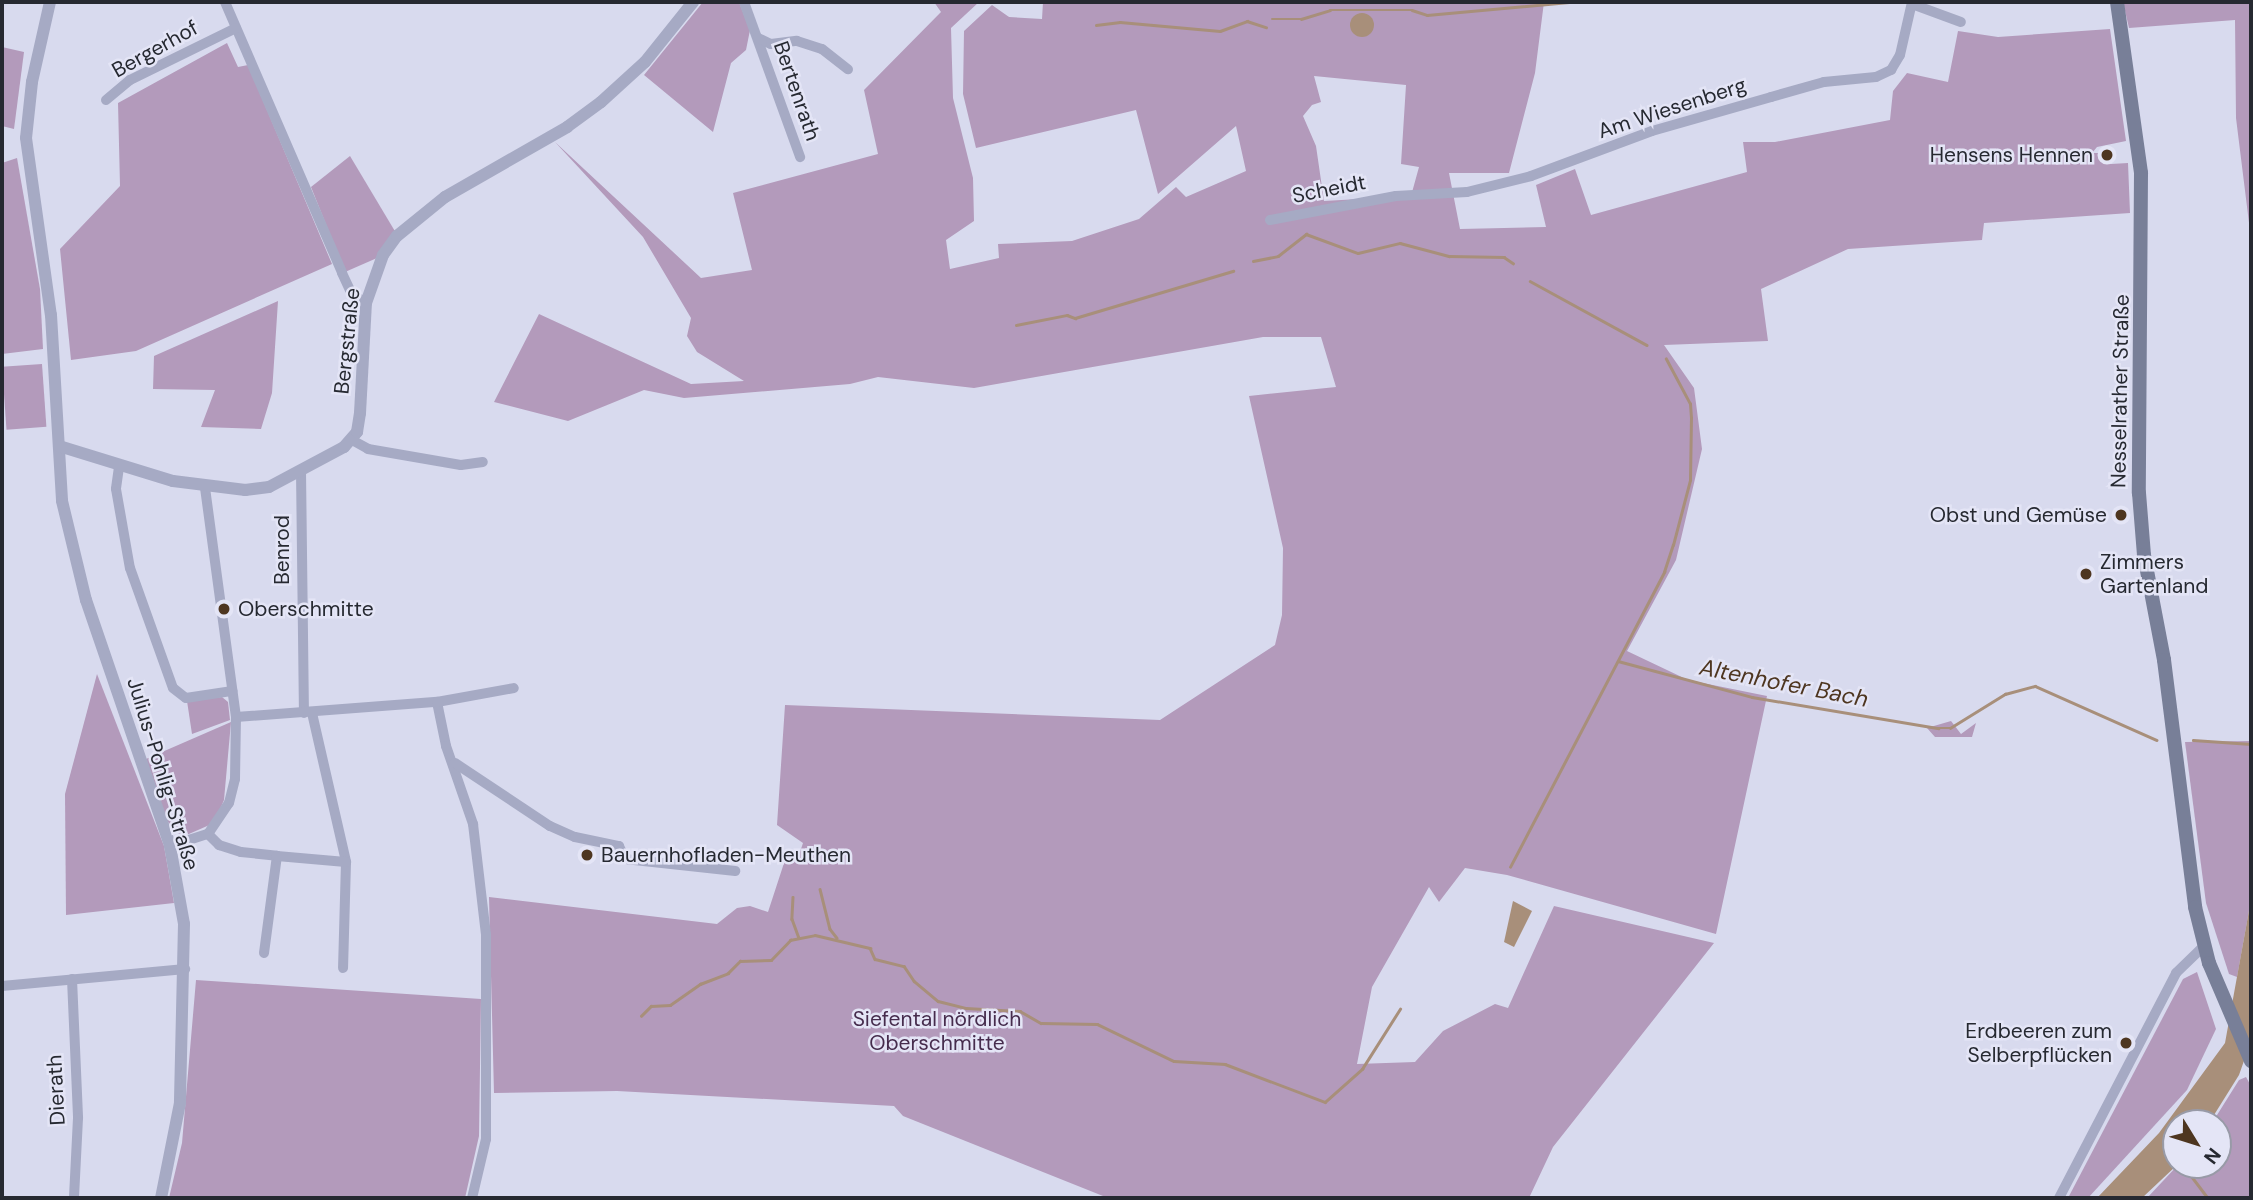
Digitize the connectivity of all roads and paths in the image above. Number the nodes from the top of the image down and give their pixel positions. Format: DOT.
graph roads {
  1 [pos="225,2"];
  2 [pos="693,2"];
  3 [pos="744,2"];
  4 [pos="2117,2"];
  5 [pos="1912,3"];
  6 [pos="50,4"];
  7 [pos="1961,22"];
  8 [pos="236,28"];
  9 [pos="758,38"];
  10 [pos="848,69"];
  11 [pos="106,100"];
  12 [pos="800,157"];
  13 [pos="1396,196"];
  14 [pos="1270,220"];
  15 [pos="366,303"];
  16 [pos="352,440"];
  17 [pos="60,446"];
  18 [pos="483,462"];
  19 [pos="119,467"];
  20 [pos="301,471"];
  21 [pos="205,487"];
  22 [pos="514,688"];
  23 [pos="232,691"];
  24 [pos="437,702"];
  25 [pos="308,713"];
  26 [pos="236,717"];
  27 [pos="455,763"];
  28 [pos="208,834"];
  29 [pos="170,846"];
  30 [pos="276,856"];
  31 [pos="346,862"];
  32 [pos="735,871"];
  33 [pos="2200,948"];
  34 [pos="264,953"];
  35 [pos="343,968"];
  36 [pos="185,969"];
  37 [pos="72,979"];
  38 [pos="2,986"];
  39 [pos="2251,1062"];
  40 [pos="74,1198"];
  41 [pos="162,1198"];
  42 [pos="472,1198"];
  43 [pos="2059,1198"];
  1 -- 8 [label="street"];
  2 -- 15 [label="street, Bergstraße"];
  3 -- 9 [label="street, Bertenrath"];
  4 -- 33 [label="main road, Nesselrather Straße"];
  5 -- 7 [label="street, Am Wiesenberg"];
  5 -- 13 [label="street, Am Wiesenberg"];
  6 -- 17 [label="street, Julius-Pohlig-Straße"];
  8 -- 11 [label="street, Bergerhof"];
  8 -- 15 [label="street"];
  9 -- 10 [label="street, Bertenrath"];
  9 -- 12 [label="street, Bertenrath"];
  13 -- 14 [label="street, Scheidt"];
  15 -- 16 [label="street, Bergstraße"];
  16 -- 18 [label="street"];
  16 -- 20 [label="street"];
  17 -- 19 [label="street"];
  17 -- 29 [label="street, Julius-Pohlig-Straße"];
  19 -- 21 [label="street"];
  19 -- 23 [label="street"];
  20 -- 21 [label="street"];
  20 -- 25 [label="street, Benrod"];
  21 -- 23 [label="street"];
  22 -- 24 [label="street"];
  23 -- 26 [label="street"];
  24 -- 25 [label="street"];
  24 -- 27 [label="street"];
  25 -- 26 [label="street"];
  25 -- 31 [label="street"];
  26 -- 28 [label="street"];
  27 -- 32 [label="street"];
  27 -- 42 [label="street"];
  28 -- 29 [label="street"];
  28 -- 30 [label="street"];
  29 -- 36 [label="street, Julius-Pohlig-Straße"];
  30 -- 31 [label="street"];
  30 -- 34 [label="street"];
  31 -- 35 [label="street"];
  33 -- 39 [label="main road, Nesselrather Straße"];
  33 -- 43 [label="street"];
  36 -- 37 [label="street"];
  36 -- 41 [label="street, Julius-Pohlig-Straße"];
  37 -- 38 [label="street"];
  37 -- 40 [label="street, Dierath"];
}
